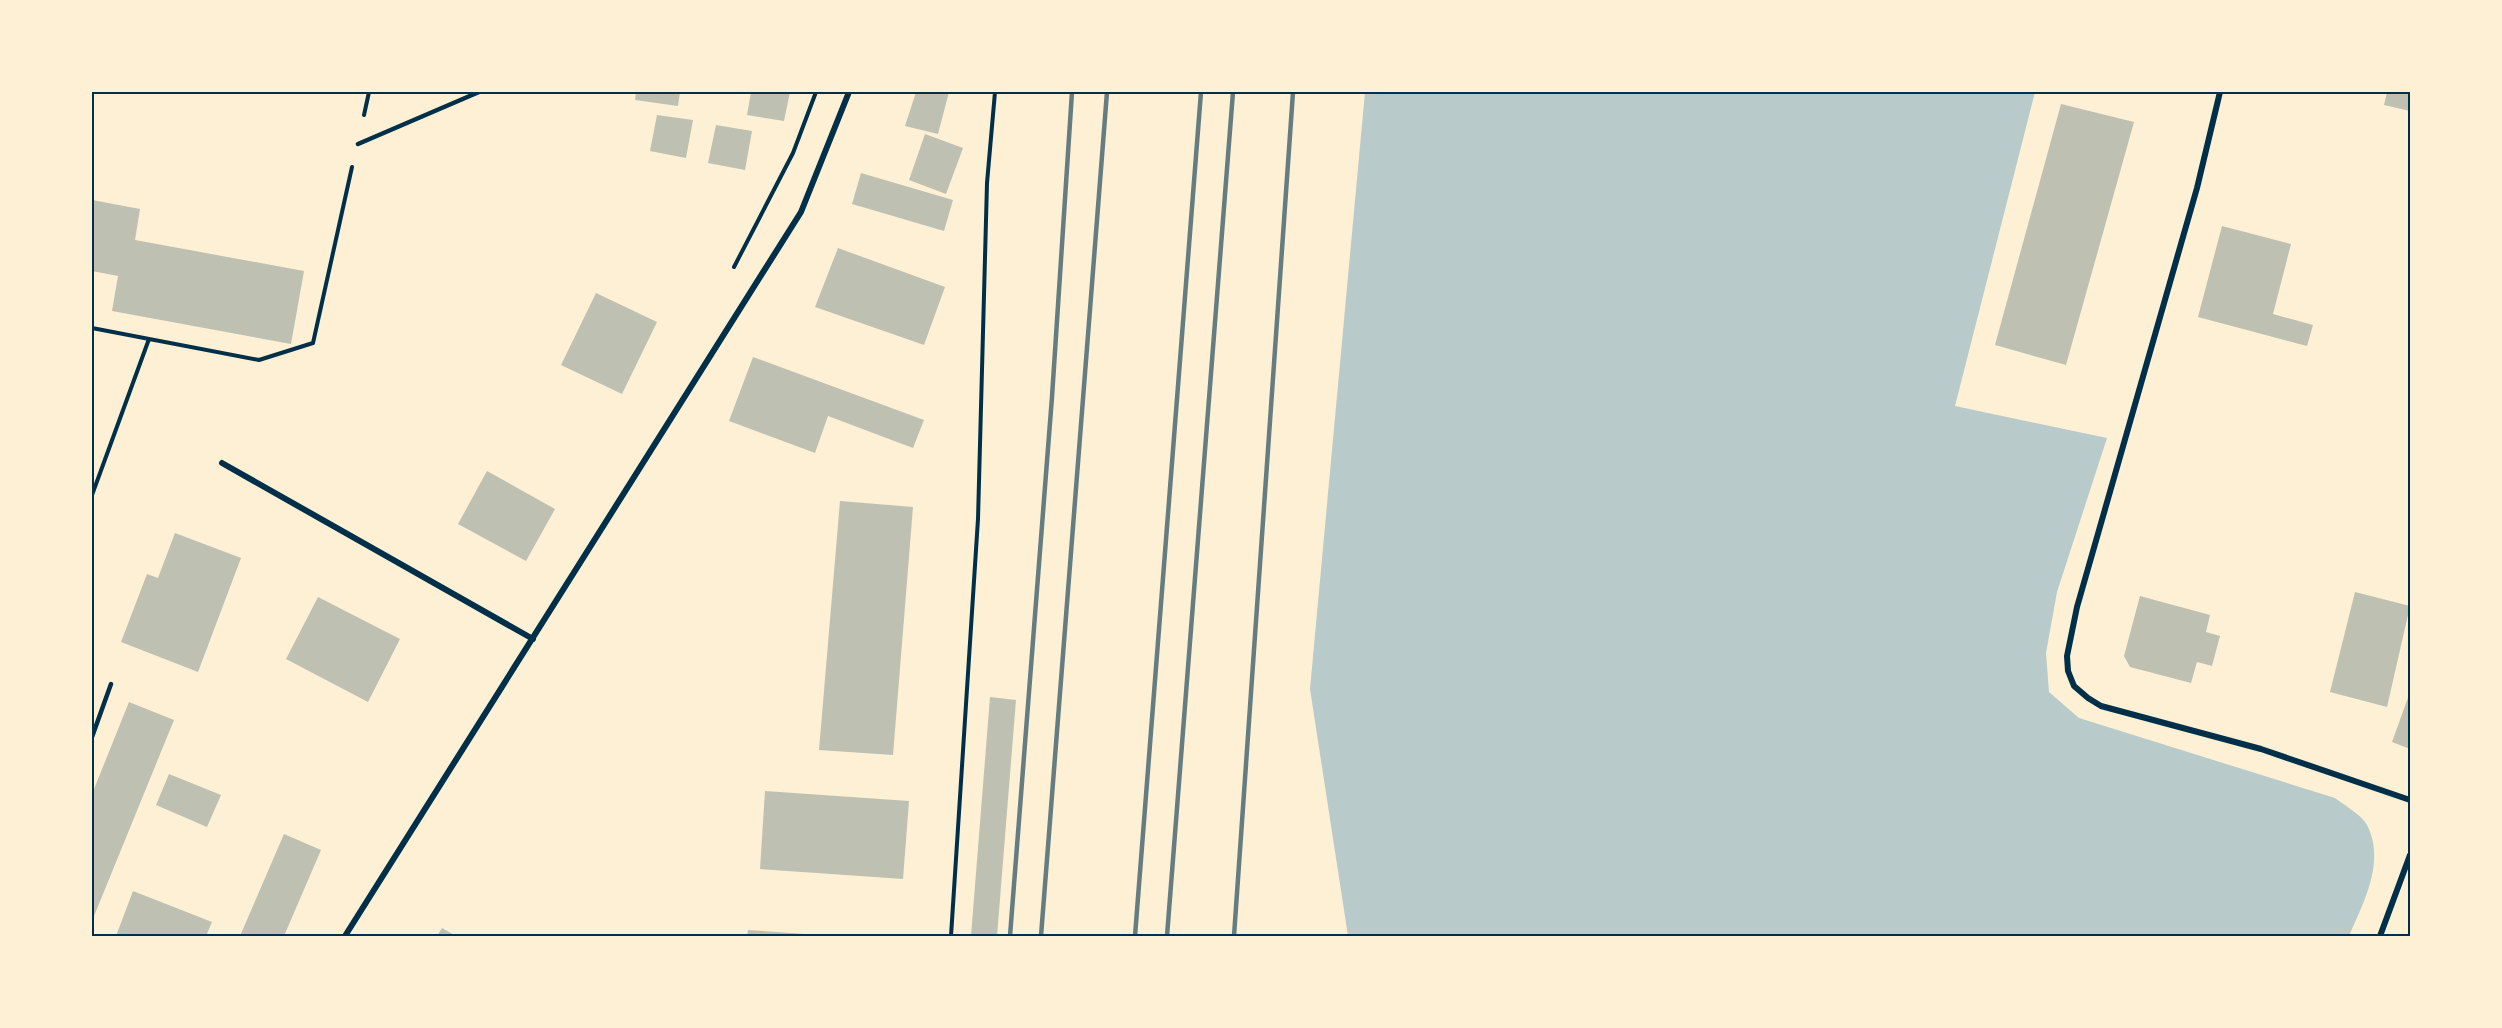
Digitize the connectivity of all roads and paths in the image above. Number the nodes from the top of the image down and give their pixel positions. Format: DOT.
graph roads {
  1 [pos="369,92"];
  2 [pos="479,92"];
  3 [pos="849,92"];
  4 [pos="995,92"];
  5 [pos="2220,92"];
  6 [pos="358,144"];
  7 [pos="92,328"];
  8 [pos="149,339"];
  9 [pos="222,464"];
  10 [pos="92,495"];
  11 [pos="533,639"];
  12 [pos="111,684"];
  13 [pos="92,737"];
  14 [pos="2410,800"];
  15 [pos="2410,855"];
  16 [pos="345,936"];
  17 [pos="951,936"];
  18 [pos="2380,936"];
  1 -- 6 [label="path"];
  2 -- 6 [label="lane"];
  3 -- 11 [label="street"];
  4 -- 17 [label="path"];
  5 -- 14 [label="street"];
  6 -- 8 [label="path"];
  7 -- 8 [label="path"];
  8 -- 10 [label="path"];
  9 -- 11 [label="street"];
  11 -- 16 [label="street"];
  12 -- 13 [label="lane"];
  15 -- 18 [label="street"];
}
